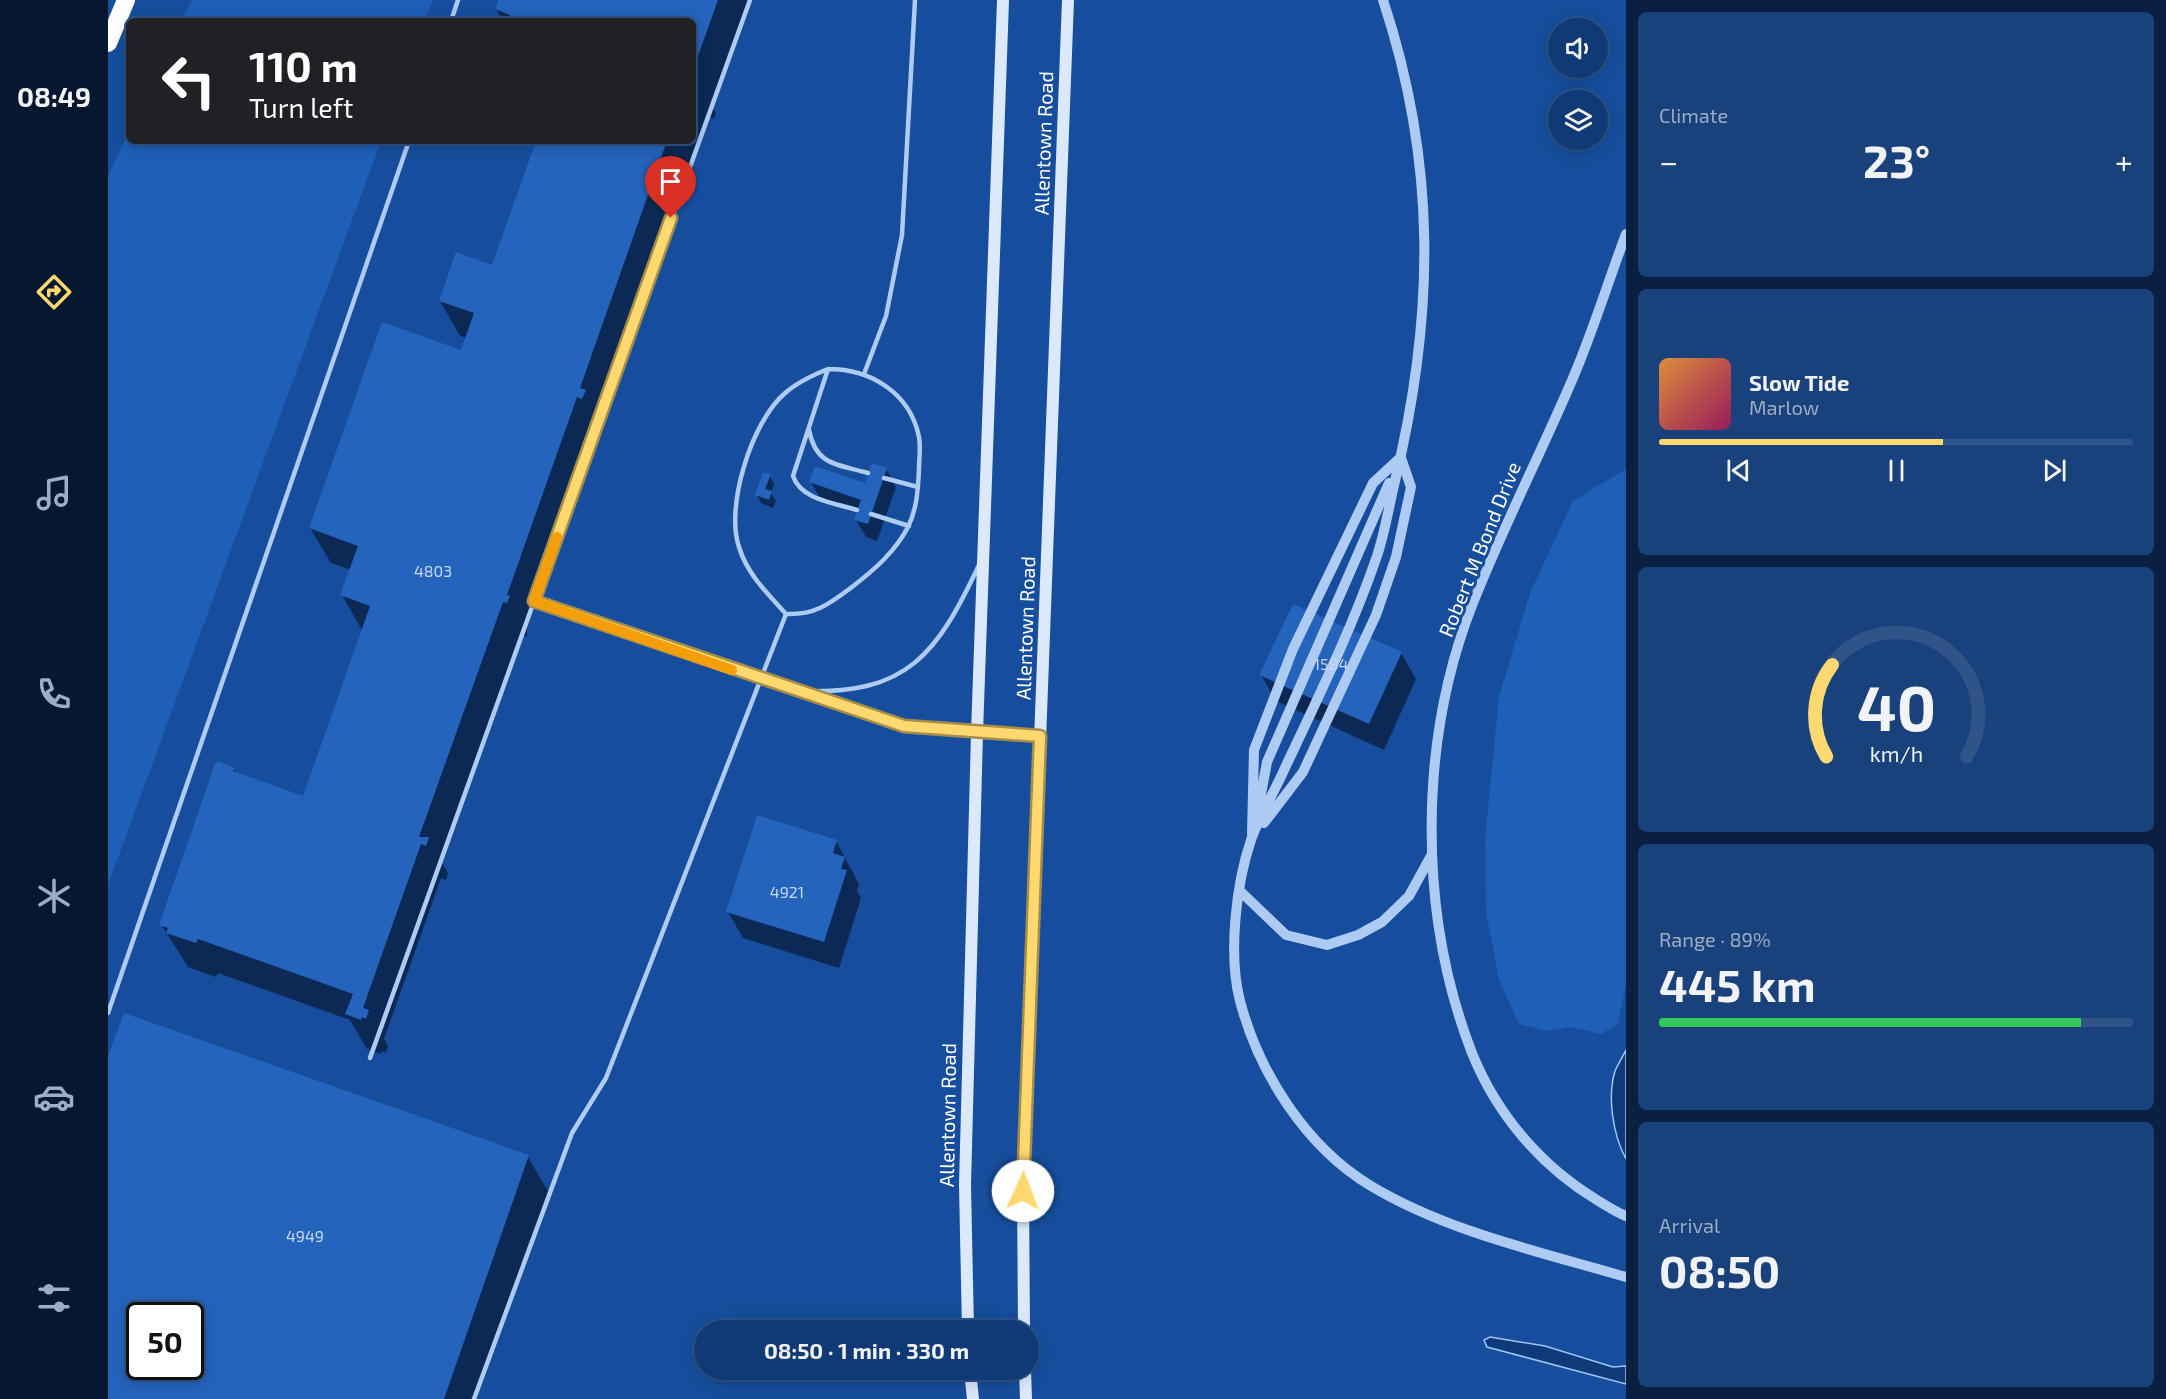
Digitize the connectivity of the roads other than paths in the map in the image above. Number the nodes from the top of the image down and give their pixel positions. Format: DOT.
graph roads {
  1 [pos="126,0"];
  2 [pos="458,0"];
  3 [pos="750,0"];
  4 [pos="915,0"];
  5 [pos="1003,0"];
  6 [pos="1068,0"];
  7 [pos="1383,0"];
  8 [pos="452,18"];
  9 [pos="108,43"];
  10 [pos="408,144"];
  11 [pos="1626,234"];
  12 [pos="828,369"];
  13 [pos="864,374"];
  14 [pos="808,428"];
  15 [pos="1401,458"];
  16 [pos="868,473"];
  17 [pos="884,478"];
  18 [pos="918,487"];
  19 [pos="857,510"];
  20 [pos="871,514"];
  21 [pos="909,526"];
  22 [pos="982,560"];
  23 [pos="534,601"];
  24 [pos="786,614"];
  25 [pos="761,680"];
  26 [pos="797,691"];
  27 [pos="976,733"];
  28 [pos="1040,736"];
  29 [pos="1251,839"];
  30 [pos="1431,856"];
  31 [pos="1239,890"];
  32 [pos="108,1013"];
  33 [pos="370,1058"];
  34 [pos="1626,1216"];
  35 [pos="1626,1277"];
  36 [pos="968,1320"];
  37 [pos="1024,1320"];
  38 [pos="971,1380"];
  39 [pos="1025,1380"];
  40 [pos="474,1399"];
  41 [pos="973,1399"];
  42 [pos="1026,1399"];
  1 -- 9 [label="highway"];
  2 -- 8 [label="lane"];
  3 -- 23 [label="lane"];
  4 -- 13 [label="lane"];
  5 -- 22 [label="main road, Allentown Road"];
  6 -- 28 [label="main road, Allentown Road"];
  7 -- 15 [label="street"];
  10 -- 32 [label="lane"];
  11 -- 30 [label="street, Robert M Bond Drive"];
  12 -- 13 [label="lane"];
  12 -- 14 [label="lane"];
  12 -- 24 [label="lane"];
  13 -- 18 [label="lane"];
  14 -- 16 [label="lane"];
  14 -- 19 [label="lane"];
  15 -- 29 [label="street"];
  15 -- 29 [label="street"];
  15 -- 29 [label="street"];
  15 -- 29 [label="street"];
  17 -- 18 [label="lane"];
  18 -- 21 [label="lane"];
  20 -- 21 [label="lane"];
  21 -- 24 [label="lane"];
  22 -- 26 [label="lane"];
  22 -- 27 [label="main road, Allentown Road"];
  23 -- 25 [label="lane"];
  23 -- 33 [label="lane"];
  24 -- 25 [label="lane"];
  25 -- 26 [label="lane"];
  25 -- 40 [label="lane"];
  26 -- 27 [label="lane"];
  27 -- 28 [label="lane"];
  27 -- 36 [label="main road, Allentown Road"];
  28 -- 37 [label="main road, Allentown Road"];
  29 -- 31 [label="street"];
  30 -- 31 [label="street"];
  30 -- 34 [label="street, Robert M Bond Drive"];
  31 -- 35 [label="street"];
  38 -- 41 [label="main road"];
  39 -- 42 [label="main road"];
}
